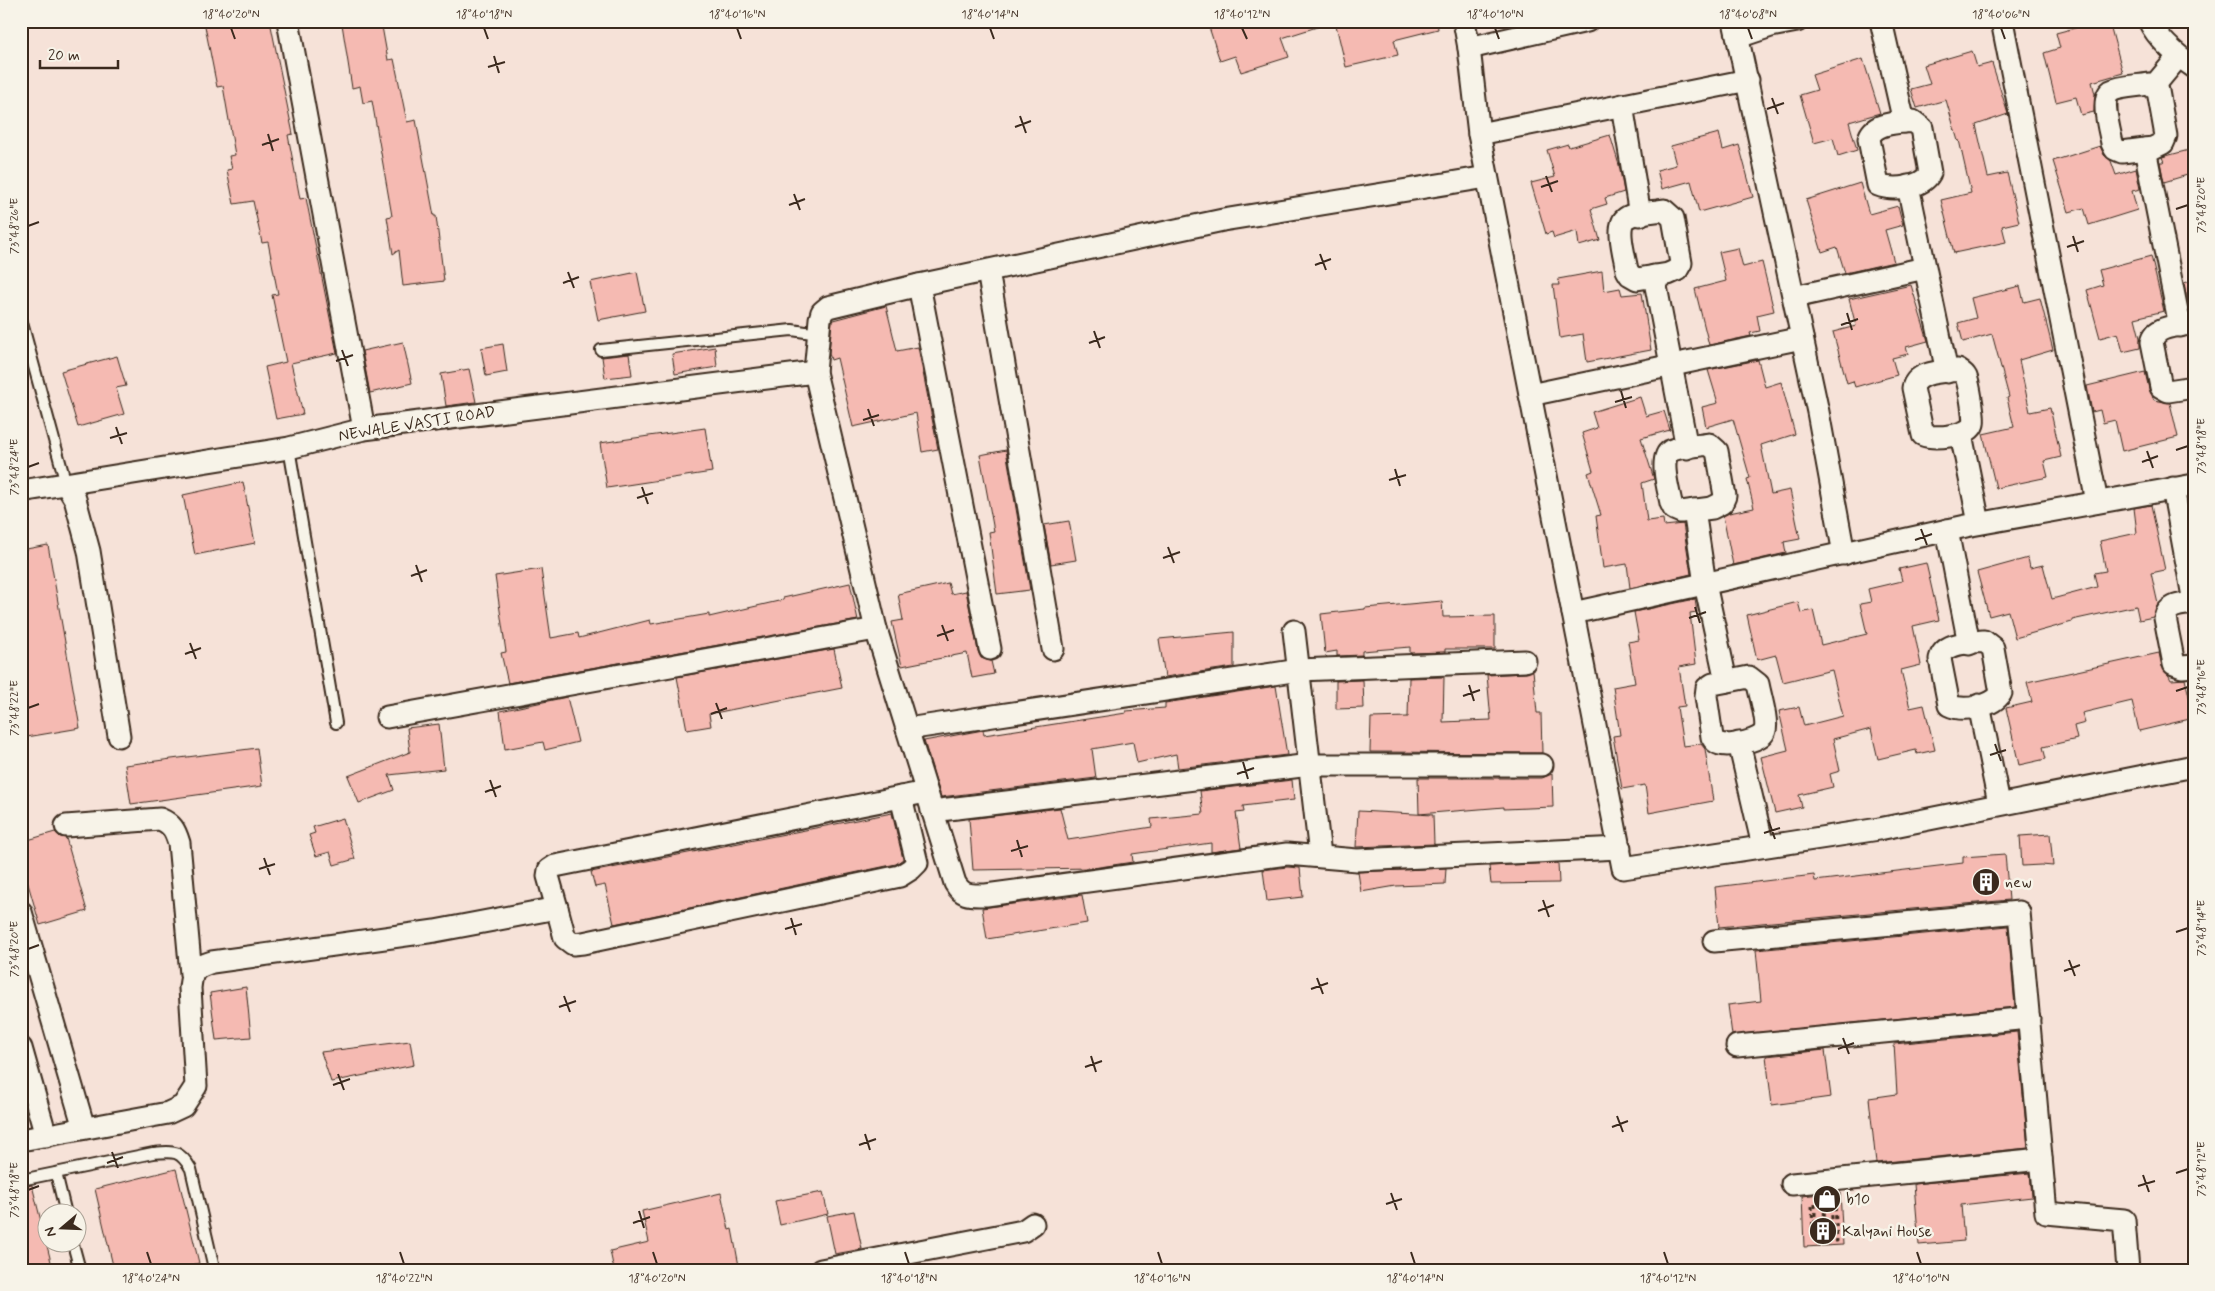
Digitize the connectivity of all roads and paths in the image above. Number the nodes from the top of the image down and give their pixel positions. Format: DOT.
graph roads {
  1 [pos="288,21"];
  2 [pos="1464,21"];
  3 [pos="1587,21"];
  4 [pos="1797,21"];
  5 [pos="1881,21"];
  6 [pos="2002,21"];
  7 [pos="2149,21"];
  8 [pos="1736,29"];
  9 [pos="1469,48"];
  10 [pos="2186,62"];
  11 [pos="1748,80"];
  12 [pos="2154,86"];
  13 [pos="1622,105"];
  14 [pos="1904,122"];
  15 [pos="1479,134"];
  16 [pos="2145,149"];
  17 [pos="1487,177"];
  18 [pos="1908,186"];
  19 [pos="1640,215"];
  20 [pos="1925,268"];
  21 [pos="988,270"];
  22 [pos="1654,276"];
  23 [pos="919,285"];
  24 [pos="1794,297"];
  25 [pos="21,311"];
  26 [pos="23,324"];
  27 [pos="2187,325"];
  28 [pos="819,334"];
  29 [pos="1802,338"];
  30 [pos="601,350"];
  31 [pos="1670,366"];
  32 [pos="815,372"];
  33 [pos="1947,372"];
  34 [pos="2193,389"];
  35 [pos="1530,395"];
  36 [pos="364,429"];
  37 [pos="1961,434"];
  38 [pos="289,448"];
  39 [pos="1687,448"];
  40 [pos="66,484"];
  41 [pos="2194,485"];
  42 [pos="2173,488"];
  43 [pos="21,491"];
  44 [pos="2097,502"];
  45 [pos="1694,510"];
  46 [pos="1979,523"];
  47 [pos="1947,530"];
  48 [pos="1844,554"];
  49 [pos="1705,584"];
  50 [pos="2194,602"];
  51 [pos="1573,613"];
  52 [pos="876,628"];
  53 [pos="1294,631"];
  54 [pos="1968,644"];
  55 [pos="990,649"];
  56 [pos="1053,649"];
  57 [pos="1525,661"];
  58 [pos="2194,666"];
  59 [pos="1298,670"];
  60 [pos="1726,681"];
  61 [pos="1979,705"];
  62 [pos="386,717"];
  63 [pos="336,723"];
  64 [pos="907,729"];
  65 [pos="119,736"];
  66 [pos="1739,743"];
  67 [pos="1310,765"];
  68 [pos="1542,765"];
  69 [pos="2194,766"];
  70 [pos="901,797"];
  71 [pos="929,802"];
  72 [pos="1999,803"];
  73 [pos="66,826"];
  74 [pos="1763,846"];
  75 [pos="1620,848"];
  76 [pos="1320,856"];
  77 [pos="558,908"];
  78 [pos="21,912"];
  79 [pos="1714,941"];
  80 [pos="191,974"];
  81 [pos="2029,1018"];
  82 [pos="1738,1046"];
  83 [pos="21,1048"];
  84 [pos="84,1128"];
  85 [pos="46,1136"];
  86 [pos="21,1140"];
  87 [pos="2041,1159"];
  88 [pos="56,1173"];
  89 [pos="21,1180"];
  90 [pos="1792,1184"];
  91 [pos="1835,1194"];
  92 [pos="1831,1197"];
  93 [pos="64,1204"];
  94 [pos="1033,1224"];
  95 [pos="1823,1234"];
  96 [pos="1825,1240"];
  97 [pos="76,1254"];
  98 [pos="213,1264"];
  99 [pos="80,1270"];
  100 [pos="821,1270"];
  101 [pos="2128,1270"];
  1 -- 36 [label="street"];
  2 -- 9 [label="street"];
  3 -- 9 [label="street"];
  4 -- 8 [label="street"];
  5 -- 14 [label="street"];
  6 -- 44 [label="street"];
  7 -- 10 [label="street"];
  8 -- 11 [label="street"];
  9 -- 15 [label="street"];
  10 -- 12 [label="street"];
  11 -- 13 [label="street"];
  11 -- 24 [label="street"];
  12 -- 16 [label="street"];
  12 -- 16 [label="street"];
  13 -- 15 [label="street"];
  13 -- 19 [label="street"];
  14 -- 18 [label="street"];
  14 -- 18 [label="street"];
  15 -- 17 [label="street"];
  16 -- 27 [label="street"];
  17 -- 21 [label="street"];
  17 -- 35 [label="street"];
  18 -- 20 [label="street"];
  19 -- 22 [label="street"];
  19 -- 22 [label="street"];
  20 -- 24 [label="street"];
  20 -- 33 [label="street"];
  21 -- 23 [label="street"];
  21 -- 56 [label="street"];
  22 -- 31 [label="street"];
  23 -- 28 [label="street"];
  23 -- 55 [label="street"];
  24 -- 29 [label="street"];
  25 -- 26 [label="lane"];
  26 -- 40 [label="lane"];
  27 -- 34 [label="street"];
  28 -- 30 [label="lane"];
  28 -- 32 [label="street"];
  29 -- 31 [label="street"];
  29 -- 48 [label="street"];
  31 -- 35 [label="street"];
  31 -- 39 [label="street"];
  32 -- 36 [label="street, NEWALE VASTI ROAD"];
  32 -- 52 [label="street"];
  33 -- 37 [label="street"];
  33 -- 37 [label="street"];
  35 -- 51 [label="street"];
  36 -- 38 [label="street, NEWALE VASTI ROAD"];
  37 -- 46 [label="street"];
  38 -- 40 [label="street, NEWALE VASTI ROAD"];
  38 -- 63 [label="lane"];
  39 -- 45 [label="street"];
  39 -- 45 [label="street"];
  40 -- 43 [label="street, NEWALE VASTI ROAD"];
  40 -- 65 [label="street"];
  41 -- 42 [label="street"];
  42 -- 44 [label="street"];
  42 -- 50 [label="street"];
  44 -- 46 [label="street"];
  45 -- 49 [label="street"];
  46 -- 47 [label="street"];
  47 -- 48 [label="street"];
  47 -- 54 [label="street"];
  48 -- 49 [label="street"];
  49 -- 51 [label="street"];
  49 -- 60 [label="street"];
  50 -- 58 [label="street"];
  51 -- 75 [label="street"];
  52 -- 62 [label="street"];
  52 -- 64 [label="street"];
  53 -- 59 [label="street"];
  54 -- 61 [label="street"];
  54 -- 61 [label="street"];
  57 -- 59 [label="street"];
  59 -- 64 [label="street"];
  59 -- 67 [label="street"];
  60 -- 66 [label="street"];
  60 -- 66 [label="street"];
  61 -- 72 [label="street"];
  64 -- 71 [label="street"];
  66 -- 74 [label="street"];
  67 -- 68 [label="street"];
  67 -- 71 [label="street"];
  67 -- 76 [label="street"];
  69 -- 72 [label="street"];
  70 -- 71 [label="street"];
  70 -- 77 [label="street"];
  70 -- 77 [label="street"];
  71 -- 76 [label="street"];
  72 -- 74 [label="street"];
  73 -- 80 [label="street"];
  74 -- 75 [label="street"];
  75 -- 76 [label="street"];
  77 -- 80 [label="street"];
  78 -- 84 [label="street"];
  79 -- 81 [label="street"];
  80 -- 84 [label="street"];
  81 -- 82 [label="street"];
  81 -- 87 [label="street"];
  83 -- 85 [label="street"];
  84 -- 85 [label="street"];
  85 -- 86 [label="street"];
  87 -- 90 [label="street"];
  87 -- 101 [label="street"];
  88 -- 89 [label="lane"];
  88 -- 93 [label="lane"];
  88 -- 98 [label="lane"];
  91 -- 96 [label="path"];
  92 -- 96 [label="path"];
  94 -- 100 [label="street"];
  95 -- 96 [label="path"];
  97 -- 99 [label="lane"];
}
